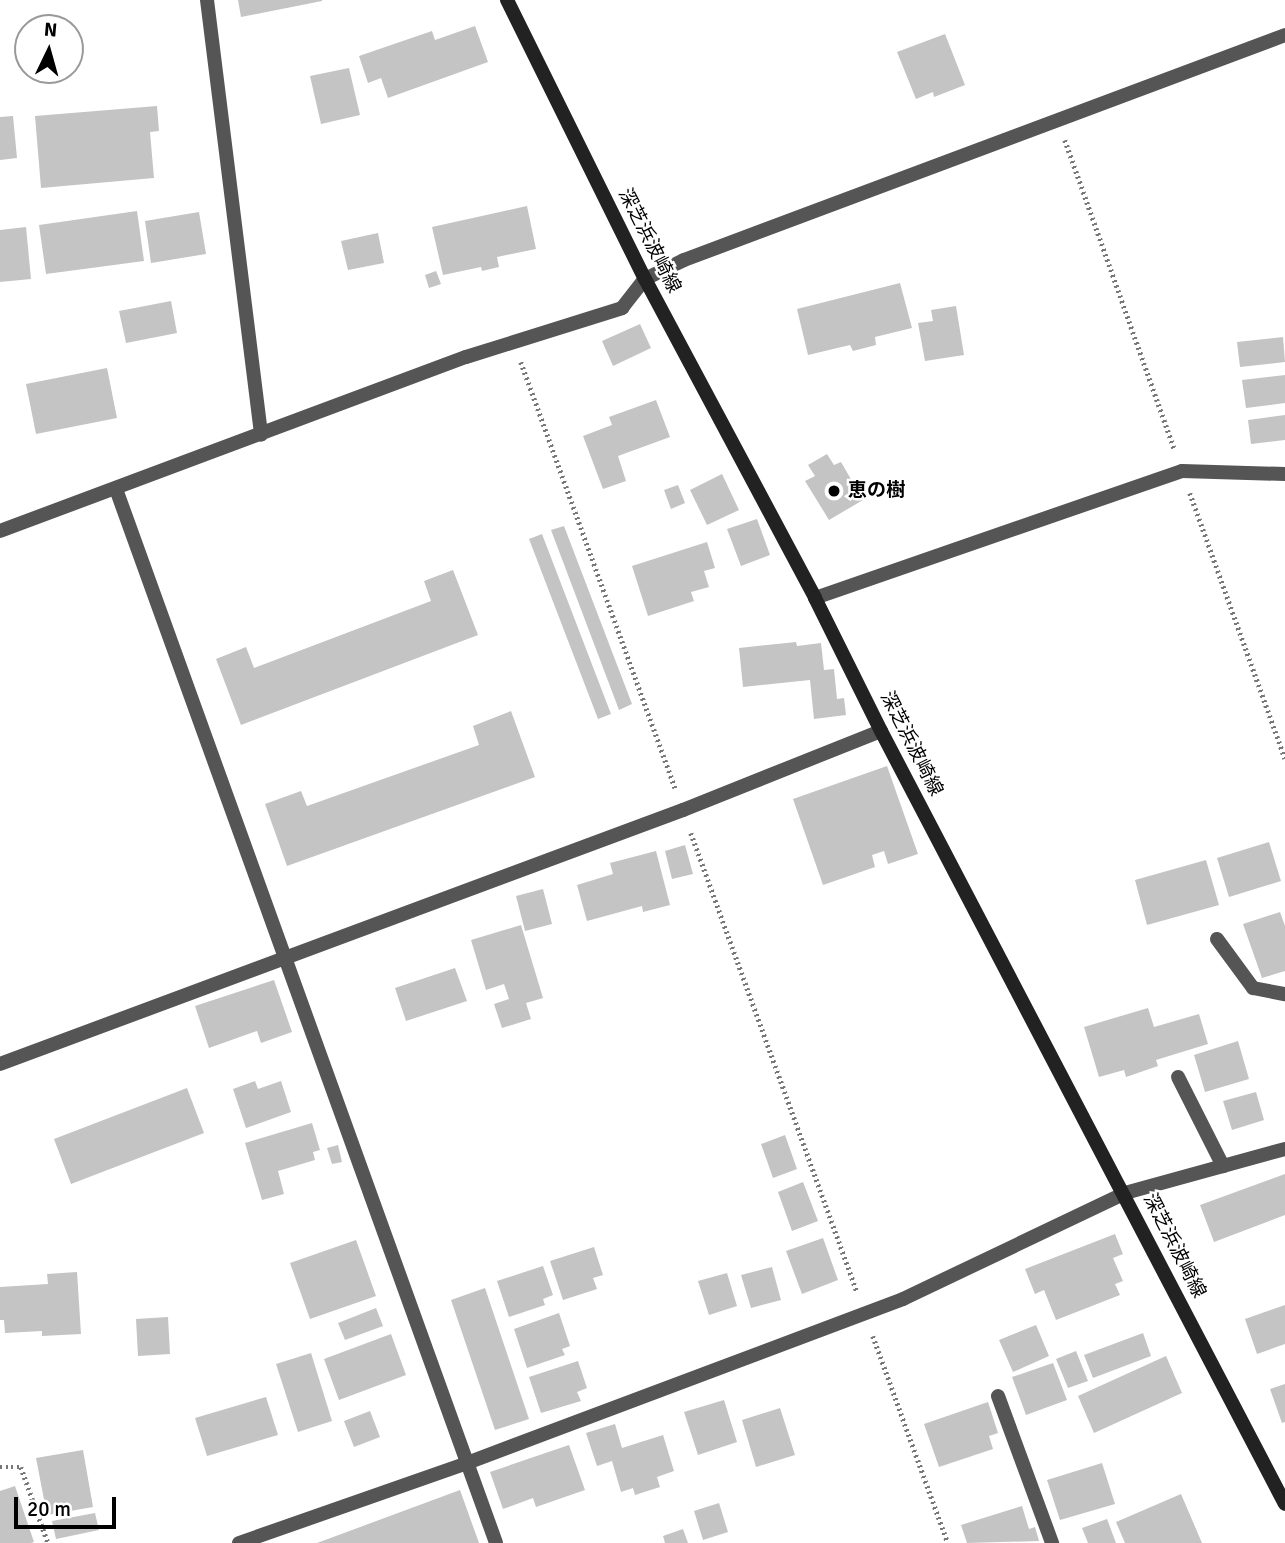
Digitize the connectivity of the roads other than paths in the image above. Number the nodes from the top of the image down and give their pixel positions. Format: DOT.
graph roads {
  1 [pos="207,0"];
  2 [pos="507,0"];
  3 [pos="1285,35"];
  4 [pos="645,279"];
  5 [pos="261,435"];
  6 [pos="1285,474"];
  7 [pos="116,489"];
  8 [pos="0,531"];
  9 [pos="815,597"];
  10 [pos="881,731"];
  11 [pos="1217,939"];
  12 [pos="286,956"];
  13 [pos="1285,994"];
  14 [pos="0,1065"];
  15 [pos="1178,1077"];
  16 [pos="1285,1149"];
  17 [pos="1223,1166"];
  18 [pos="1125,1193"];
  19 [pos="998,1396"];
  20 [pos="467,1463"];
  21 [pos="1285,1504"];
  22 [pos="239,1543"];
  23 [pos="496,1543"];
  24 [pos="1052,1543"];
  1 -- 5 [label="street"];
  2 -- 4 [label="main road, 深芝浜波崎線"];
  3 -- 4 [label="street"];
  4 -- 5 [label="street"];
  4 -- 9 [label="main road, 深芝浜波崎線"];
  5 -- 7 [label="street"];
  6 -- 9 [label="street"];
  7 -- 8 [label="street"];
  7 -- 12 [label="street"];
  9 -- 10 [label="main road, 深芝浜波崎線"];
  10 -- 12 [label="street"];
  10 -- 18 [label="main road, 深芝浜波崎線"];
  11 -- 13 [label="street"];
  12 -- 14 [label="street"];
  12 -- 20 [label="street"];
  15 -- 17 [label="street"];
  16 -- 17 [label="street"];
  17 -- 18 [label="street"];
  18 -- 20 [label="street"];
  18 -- 21 [label="main road, 深芝浜波崎線"];
  19 -- 24 [label="street"];
  20 -- 22 [label="street"];
  20 -- 23 [label="street"];
}
